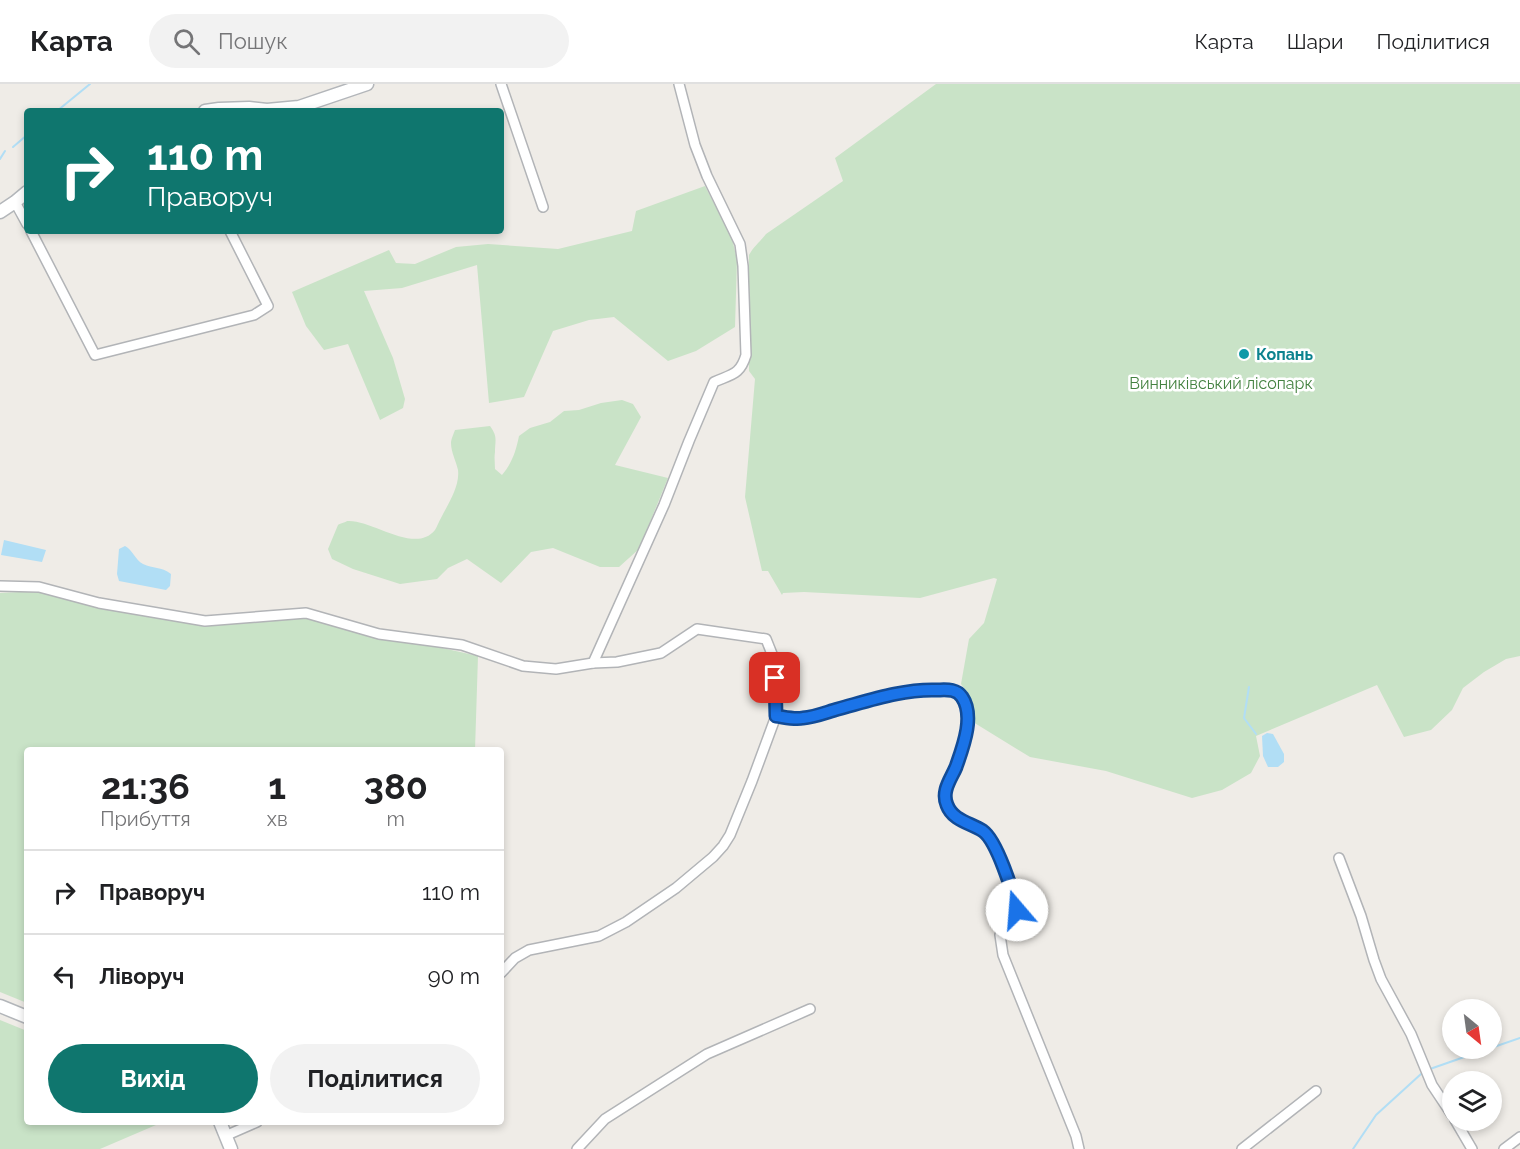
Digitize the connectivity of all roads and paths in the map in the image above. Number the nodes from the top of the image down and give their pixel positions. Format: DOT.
graph roads {
  1 [pos="367,84"];
  2 [pos="501,84"];
  3 [pos="679,84"];
  4 [pos="288,108"];
  5 [pos="24,194"];
  6 [pos="15,202"];
  7 [pos="543,207"];
  8 [pos="0,212"];
  9 [pos="24,218"];
  10 [pos="33,234"];
  11 [pos="232,234"];
  12 [pos="0,586"];
  13 [pos="593,663"];
  14 [pos="776,716"];
  15 [pos="1339,858"];
  16 [pos="504,970"];
  17 [pos="0,1006"];
  18 [pos="810,1009"];
  19 [pos="24,1016"];
  20 [pos="1316,1091"];
  21 [pos="1442,1100"];
  22 [pos="221,1125"];
  23 [pos="249,1125"];
  24 [pos="1461,1131"];
  25 [pos="225,1136"];
  26 [pos="1520,1137"];
  27 [pos="231,1149"];
  28 [pos="577,1149"];
  29 [pos="1079,1149"];
  30 [pos="1242,1149"];
  31 [pos="1472,1149"];
  32 [pos="1504,1149"];
  1 -- 4 [label="street"];
  2 -- 7 [label="street"];
  3 -- 13 [label="street"];
  5 -- 6 [label="street"];
  6 -- 8 [label="street"];
  6 -- 9 [label="street"];
  10 -- 11 [label="street"];
  12 -- 13 [label="street"];
  13 -- 14 [label="street"];
  14 -- 16 [label="street"];
  14 -- 29 [label="street"];
  15 -- 21 [label="street"];
  17 -- 19 [label="street"];
  18 -- 28 [label="street"];
  20 -- 30 [label="street"];
  22 -- 25 [label="street"];
  23 -- 25 [label="street"];
  24 -- 31 [label="street"];
  25 -- 27 [label="street"];
  26 -- 32 [label="street"];
}
